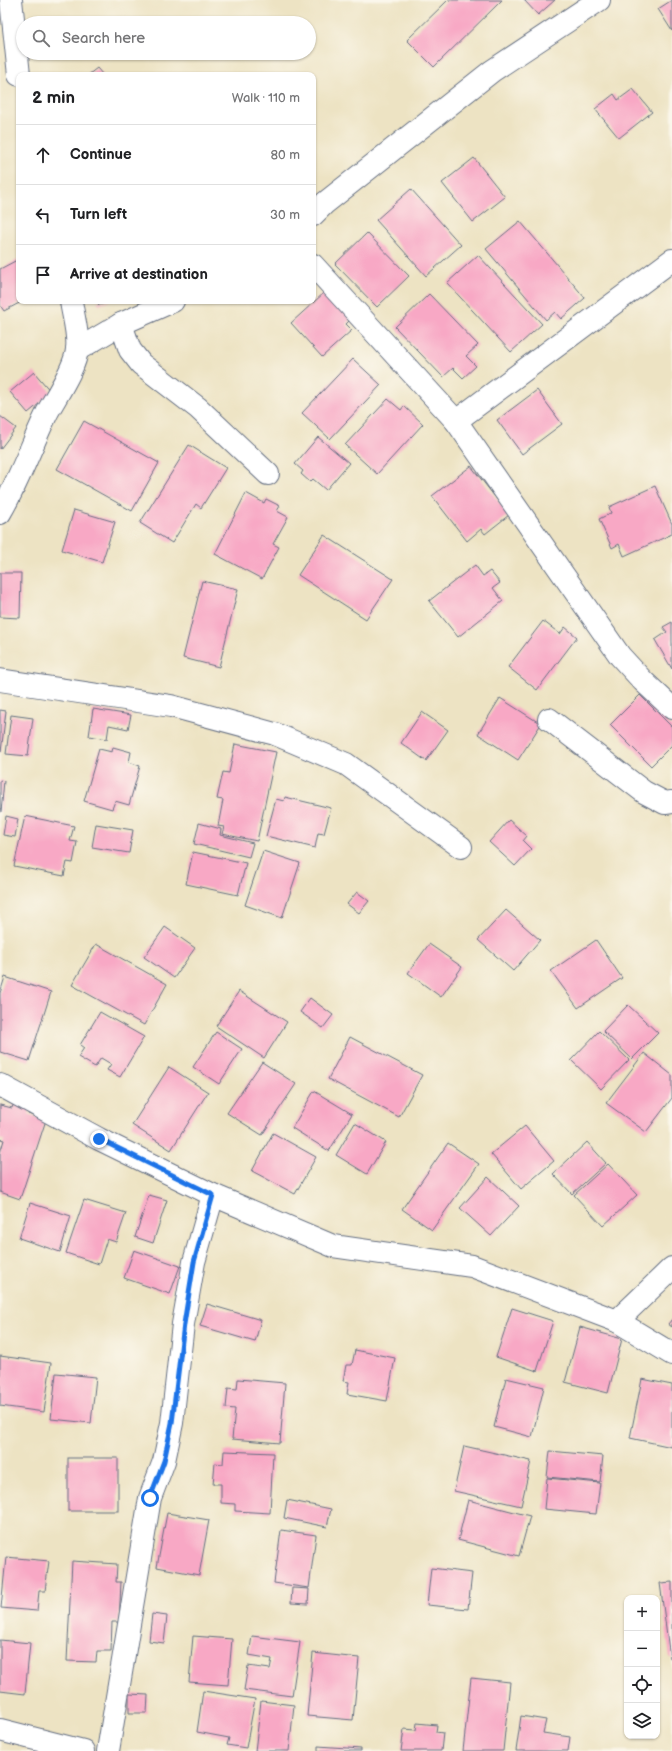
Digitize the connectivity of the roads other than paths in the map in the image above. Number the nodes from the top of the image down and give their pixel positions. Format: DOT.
graph roads {
  1 [pos="11,0"];
  2 [pos="599,0"];
  3 [pos="16,47"];
  4 [pos="17,60"];
  5 [pos="19,72"];
  6 [pos="316,212"];
  7 [pos="672,260"];
  8 [pos="316,268"];
  9 [pos="72,304"];
  10 [pos="166,304"];
  11 [pos="121,324"];
  12 [pos="77,350"];
  13 [pos="456,421"];
  14 [pos="268,474"];
  15 [pos="0,513"];
  16 [pos="0,680"];
  17 [pos="672,708"];
  18 [pos="548,719"];
  19 [pos="672,802"];
  20 [pos="461,847"];
  21 [pos="0,1085"];
  22 [pos="213,1195"];
  23 [pos="672,1268"];
  24 [pos="616,1321"];
  25 [pos="672,1354"];
  26 [pos="0,1730"];
  27 [pos="83,1751"];
  28 [pos="108,1751"];
  1 -- 3 [label="street"];
  2 -- 6 [label="street"];
  4 -- 5 [label="street"];
  7 -- 13 [label="street"];
  8 -- 13 [label="street"];
  9 -- 12 [label="street"];
  10 -- 11 [label="street"];
  11 -- 12 [label="street"];
  11 -- 14 [label="street"];
  12 -- 15 [label="street"];
  13 -- 17 [label="street"];
  16 -- 20 [label="street"];
  18 -- 19 [label="street"];
  21 -- 22 [label="street"];
  22 -- 24 [label="street"];
  22 -- 28 [label="street"];
  23 -- 24 [label="street"];
  24 -- 25 [label="street"];
  26 -- 27 [label="street"];
}
